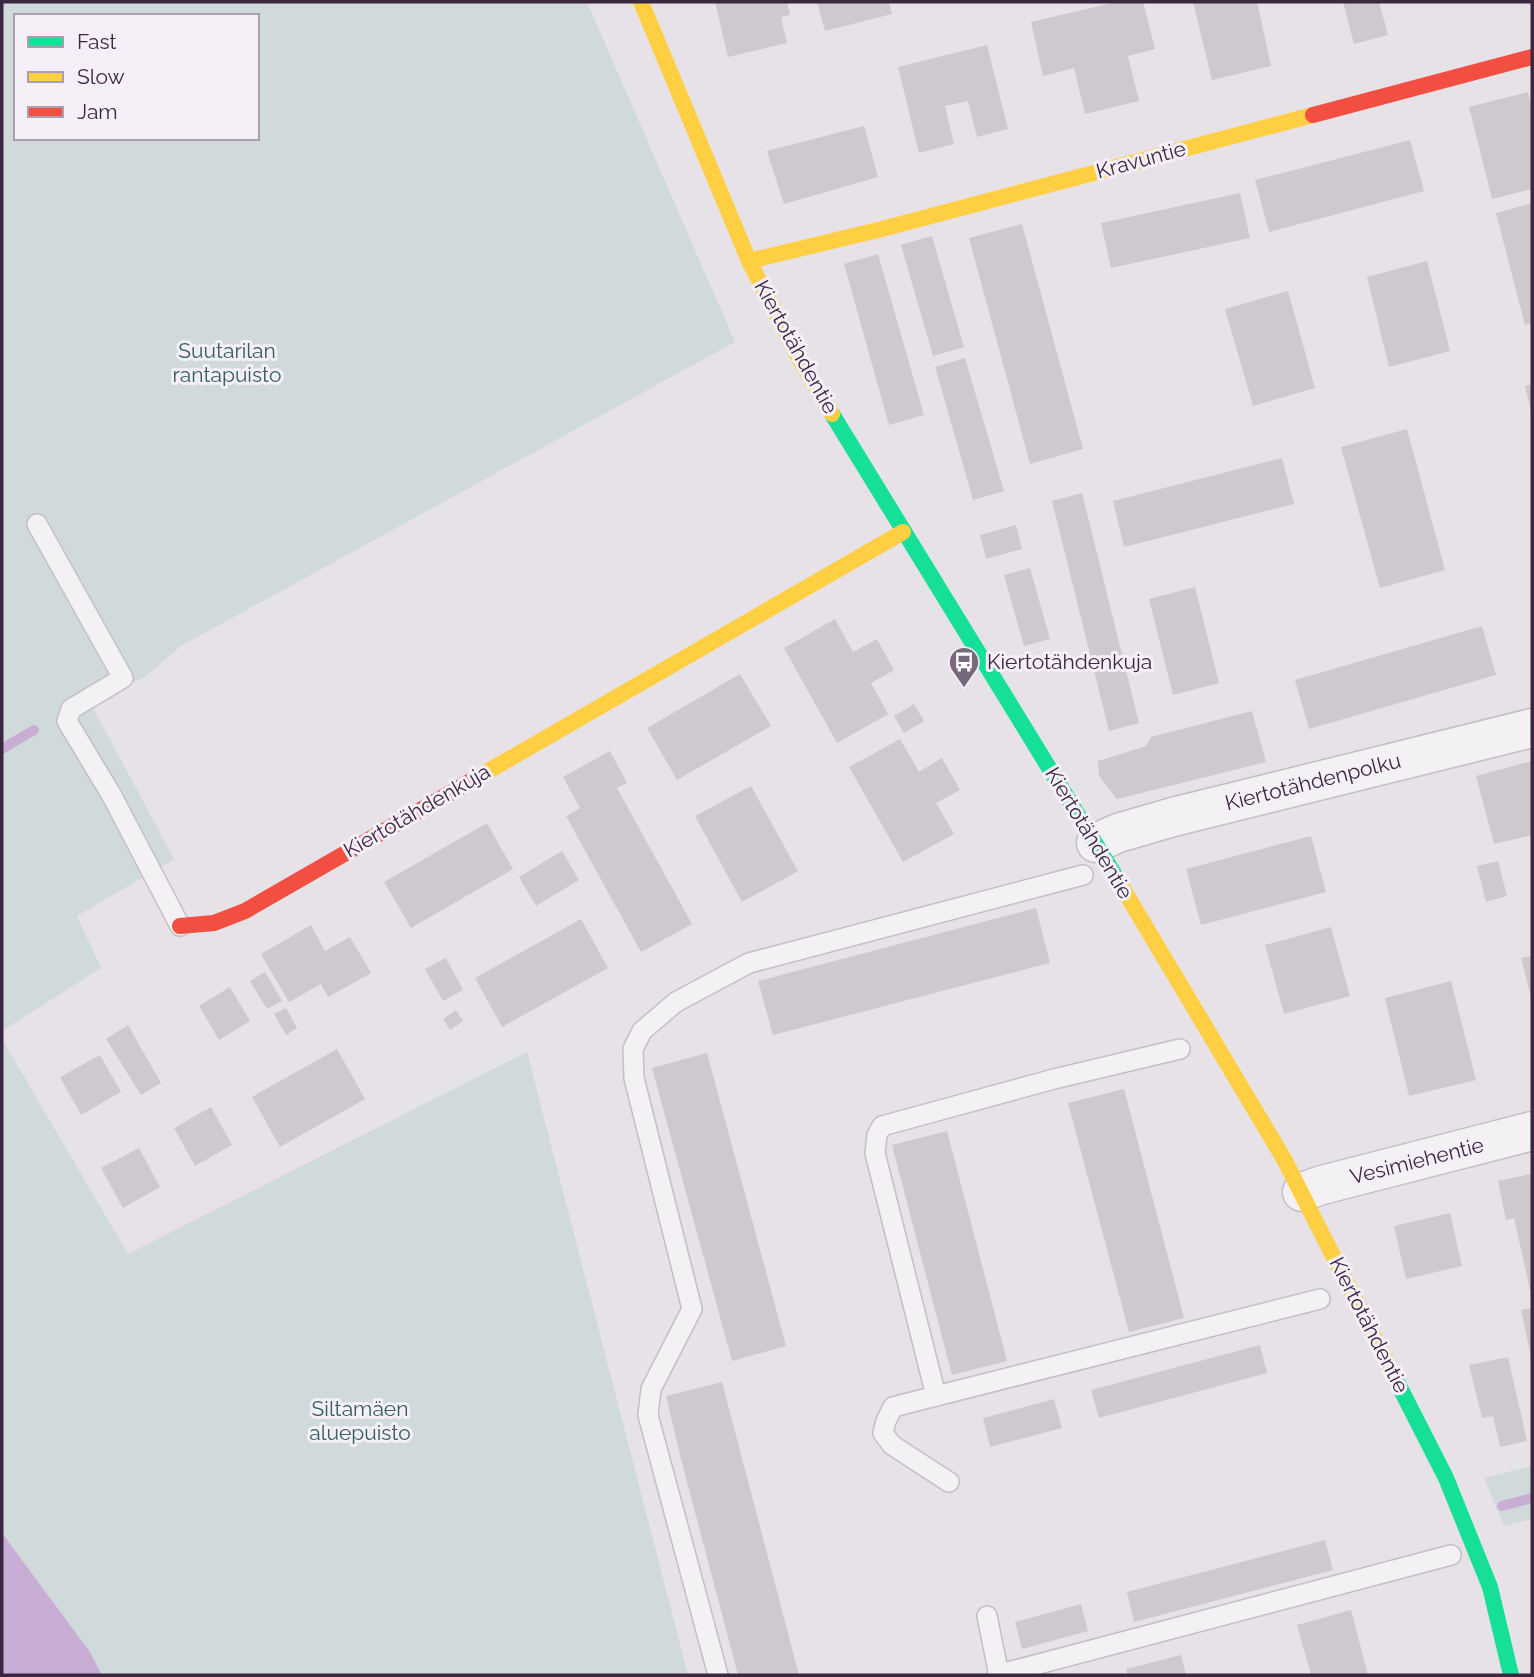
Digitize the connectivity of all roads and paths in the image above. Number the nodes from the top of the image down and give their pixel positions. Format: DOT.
graph roads {
  1 [pos="641,2"];
  2 [pos="1532,57"];
  3 [pos="749,261"];
  4 [pos="37,524"];
  5 [pos="903,532"];
  6 [pos="1532,728"];
  7 [pos="1089,859"];
  8 [pos="180,926"];
  9 [pos="1180,1049"];
  10 [pos="1532,1131"];
  11 [pos="1302,1192"];
  12 [pos="1320,1299"];
  13 [pos="936,1396"];
  14 [pos="949,1482"];
  15 [pos="1451,1555"];
  16 [pos="987,1616"];
  17 [pos="718,1675"];
  18 [pos="998,1675"];
  19 [pos="1511,1675"];
  1 -- 3 [label="street, Kiertotähdentie"];
  2 -- 3 [label="street, Kravuntie"];
  3 -- 5 [label="street, Kiertotähdentie"];
  4 -- 8 [label="lane"];
  5 -- 7 [label="street, Kiertotähdentie"];
  5 -- 8 [label="street, Kiertotähdenkuja"];
  6 -- 7 [label="street, Kiertotähdenpolku"];
  7 -- 11 [label="street, Kiertotähdentie"];
  7 -- 17 [label="lane"];
  9 -- 13 [label="lane"];
  10 -- 11 [label="street, Vesimiehentie"];
  11 -- 19 [label="street, Kiertotähdentie"];
  12 -- 13 [label="lane"];
  13 -- 14 [label="lane"];
  15 -- 18 [label="lane"];
  16 -- 18 [label="lane"];
}
